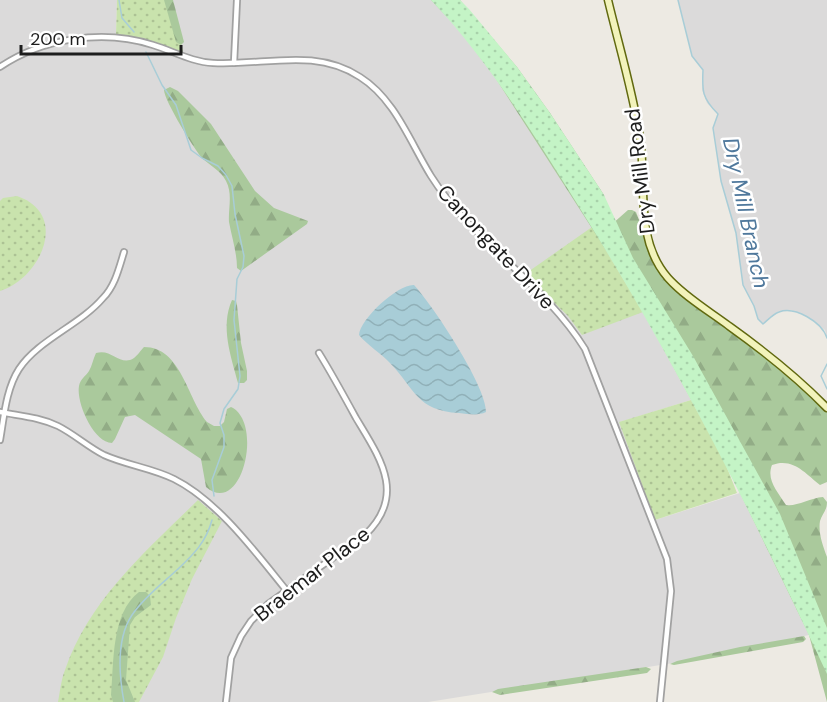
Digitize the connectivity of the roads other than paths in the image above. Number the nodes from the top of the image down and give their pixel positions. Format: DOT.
graph roads {
  1 [pos="237,0"];
  2 [pos="608,0"];
  3 [pos="234,63"];
  4 [pos="0,67"];
  5 [pos="124,252"];
  6 [pos="319,353"];
  7 [pos="827,408"];
  8 [pos="2,412"];
  9 [pos="0,440"];
  10 [pos="287,591"];
  11 [pos="226,702"];
  12 [pos="660,702"];
  1 -- 3 [label="street"];
  2 -- 7 [label="street, Dry Mill Road"];
  3 -- 4 [label="street, Canongate Drive"];
  3 -- 12 [label="street, Canongate Drive"];
  5 -- 8 [label="street"];
  6 -- 10 [label="street, Braemar Place"];
  8 -- 9 [label="street"];
  8 -- 10 [label="street"];
  10 -- 11 [label="street, Braemar Place"];
}
